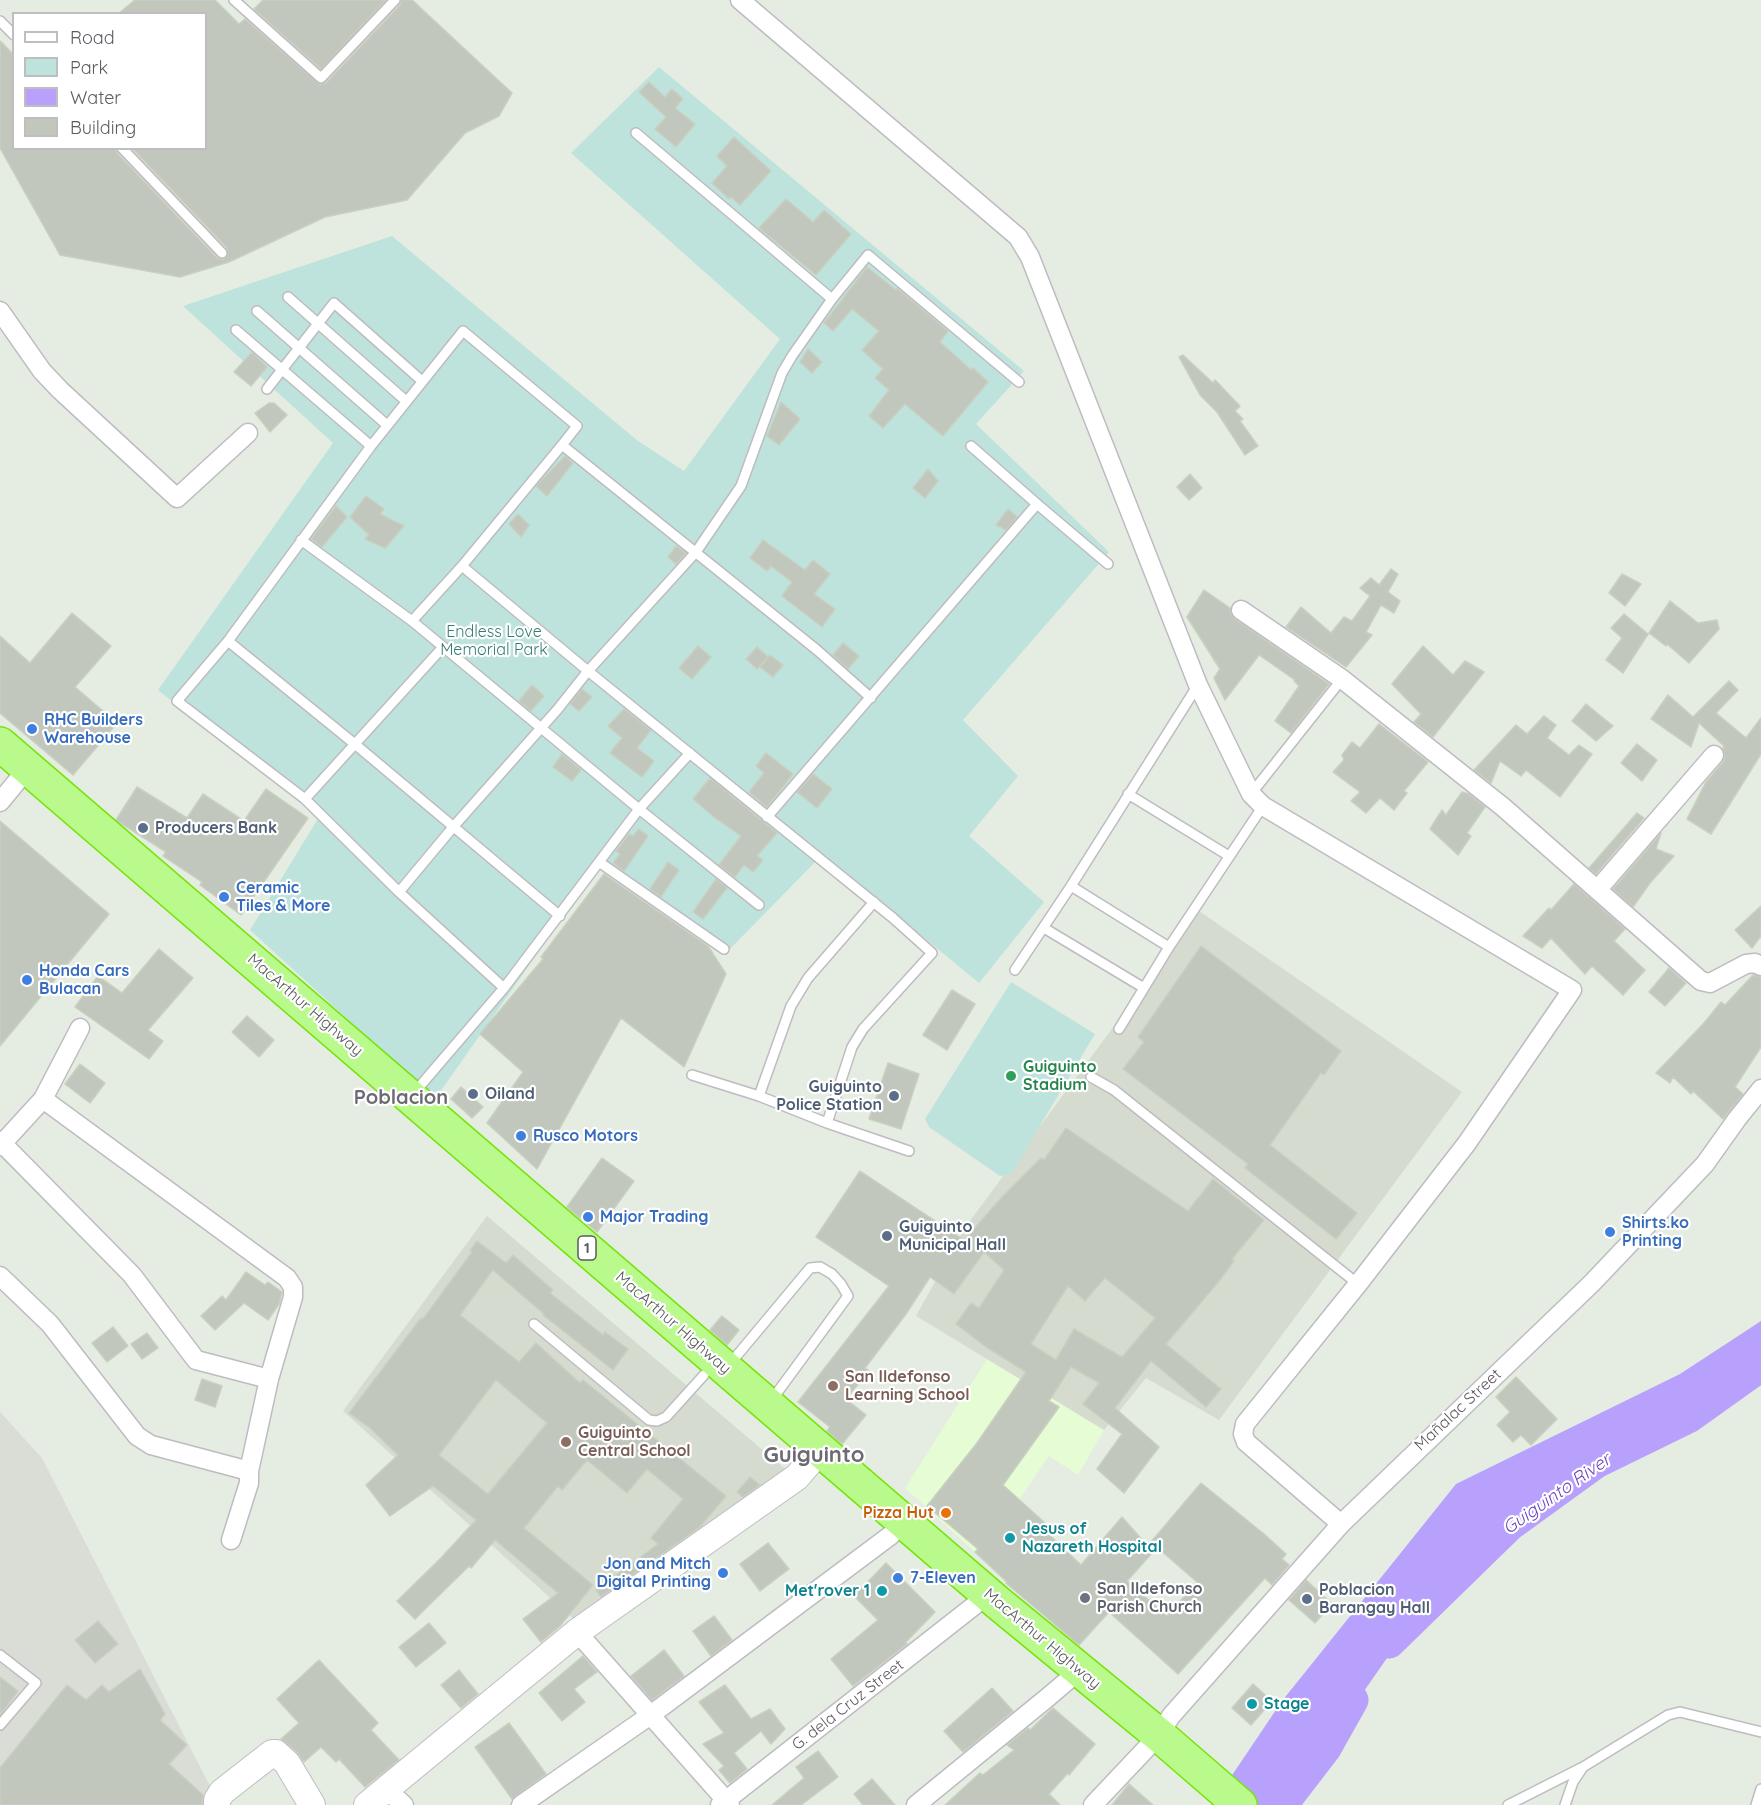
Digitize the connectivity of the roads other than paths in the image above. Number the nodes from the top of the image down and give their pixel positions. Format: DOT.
graph roads {
  1 [pos="234,0"];
  2 [pos="395,0"];
  3 [pos="740,0"];
  4 [pos="0,21"];
  5 [pos="12,33"];
  6 [pos="636,133"];
  7 [pos="124,150"];
  8 [pos="222,253"];
  9 [pos="288,297"];
  10 [pos="832,299"];
  11 [pos="0,311"];
  12 [pos="257,311"];
  13 [pos="318,323"];
  14 [pos="236,330"];
  15 [pos="298,348"];
  16 [pos="282,369"];
  17 [pos="422,381"];
  18 [pos="1019,382"];
  19 [pos="267,388"];
  20 [pos="406,401"];
  21 [pos="387,425"];
  22 [pos="248,433"];
  23 [pos="562,445"];
  24 [pos="370,446"];
  25 [pos="971,446"];
  26 [pos="1037,504"];
  27 [pos="301,540"];
  28 [pos="696,552"];
  29 [pos="1108,564"];
  30 [pos="462,566"];
  31 [pos="1241,610"];
  32 [pos="411,621"];
  33 [pos="228,641"];
  34 [pos="443,647"];
  35 [pos="588,671"];
  36 [pos="1342,679"];
  37 [pos="1197,685"];
  38 [pos="871,698"];
  39 [pos="541,728"];
  40 [pos="0,744"];
  41 [pos="356,745"];
  42 [pos="690,753"];
  43 [pos="1714,755"];
  44 [pos="11,782"];
  45 [pos="1128,794"];
  46 [pos="305,799"];
  47 [pos="1257,800"];
  48 [pos="639,809"];
  49 [pos="767,816"];
  50 [pos="454,826"];
  51 [pos="1229,856"];
  52 [pos="599,862"];
  53 [pos="1071,886"];
  54 [pos="1598,889"];
  55 [pos="399,892"];
  56 [pos="873,902"];
  57 [pos="759,905"];
  58 [pos="560,916"];
  59 [pos="1044,928"];
  60 [pos="1169,947"];
  61 [pos="724,949"];
  62 [pos="1761,966"];
  63 [pos="1015,970"];
  64 [pos="504,988"];
  65 [pos="1144,988"];
  66 [pos="81,1028"];
  67 [pos="1119,1029"];
  68 [pos="692,1075"];
  69 [pos="1091,1077"];
  70 [pos="1761,1089"];
  71 [pos="411,1096"];
  72 [pos="759,1096"];
  73 [pos="43,1099"];
  74 [pos="827,1123"];
  75 [pos="1,1143"];
  76 [pos="909,1150"];
  77 [pos="0,1276"];
  78 [pos="1359,1284"];
  79 [pos="534,1324"];
  80 [pos="715,1372"];
  81 [pos="270,1379"];
  82 [pos="768,1405"];
  83 [pos="814,1457"];
  84 [pos="249,1472"];
  85 [pos="1341,1524"];
  86 [pos="897,1528"];
  87 [pos="231,1540"];
  88 [pos="975,1605"];
  89 [pos="577,1632"];
  90 [pos="0,1655"];
  91 [pos="1072,1675"];
  92 [pos="652,1714"];
  93 [pos="0,1725"];
  94 [pos="1761,1732"];
  95 [pos="1162,1749"];
  96 [pos="1583,1767"];
  97 [pos="1761,1789"];
  98 [pos="386,1800"];
  99 [pos="726,1804"];
  100 [pos="217,1805"];
  101 [pos="312,1805"];
  102 [pos="521,1805"];
  103 [pos="916,1805"];
  104 [pos="1093,1805"];
  105 [pos="1213,1805"];
  106 [pos="1240,1805"];
  107 [pos="1508,1805"];
  108 [pos="1565,1805"];
  109 [pos="1756,1805"];
  1 -- 2 [label="lane"];
  3 -- 37 [label="street"];
  4 -- 5 [label="lane"];
  6 -- 10 [label="lane"];
  7 -- 8 [label="lane"];
  9 -- 13 [label="lane"];
  10 -- 18 [label="lane"];
  10 -- 28 [label="lane"];
  11 -- 22 [label="street"];
  12 -- 15 [label="lane"];
  13 -- 15 [label="lane"];
  13 -- 17 [label="lane"];
  13 -- 20 [label="lane"];
  14 -- 16 [label="lane"];
  15 -- 16 [label="lane"];
  15 -- 21 [label="lane"];
  16 -- 19 [label="lane"];
  16 -- 24 [label="lane"];
  17 -- 20 [label="lane"];
  17 -- 23 [label="lane"];
  20 -- 21 [label="lane"];
  21 -- 24 [label="lane"];
  23 -- 28 [label="lane"];
  23 -- 30 [label="lane"];
  24 -- 27 [label="lane"];
  25 -- 26 [label="lane"];
  26 -- 29 [label="lane"];
  26 -- 38 [label="lane"];
  27 -- 32 [label="lane"];
  27 -- 33 [label="lane"];
  28 -- 35 [label="lane"];
  28 -- 38 [label="lane"];
  30 -- 32 [label="lane"];
  30 -- 35 [label="lane"];
  31 -- 36 [label="street"];
  32 -- 34 [label="lane"];
  33 -- 41 [label="lane"];
  33 -- 46 [label="lane"];
  34 -- 39 [label="lane"];
  34 -- 41 [label="lane"];
  35 -- 39 [label="lane"];
  35 -- 42 [label="lane"];
  36 -- 47 [label="lane"];
  36 -- 54 [label="street"];
  37 -- 45 [label="lane"];
  37 -- 47 [label="street"];
  38 -- 49 [label="lane"];
  39 -- 48 [label="lane"];
  39 -- 50 [label="lane"];
  40 -- 44 [label="highway, MacArthur Highway / 1"];
  41 -- 46 [label="lane"];
  41 -- 50 [label="lane"];
  42 -- 48 [label="lane"];
  42 -- 49 [label="lane"];
  43 -- 54 [label="street"];
  44 -- 71 [label="highway, MacArthur Highway / 1"];
  44 -- 80 [label="highway, MacArthur Highway / 1"];
  45 -- 51 [label="lane"];
  45 -- 53 [label="lane"];
  46 -- 55 [label="lane"];
  47 -- 51 [label="lane"];
  47 -- 78 [label="street"];
  48 -- 52 [label="lane"];
  48 -- 57 [label="lane"];
  49 -- 56 [label="lane"];
  50 -- 55 [label="lane"];
  50 -- 58 [label="lane"];
  51 -- 60 [label="lane"];
  52 -- 58 [label="lane"];
  52 -- 61 [label="lane"];
  53 -- 59 [label="lane"];
  53 -- 60 [label="lane"];
  54 -- 62 [label="street"];
  55 -- 64 [label="lane"];
  56 -- 72 [label="lane"];
  56 -- 74 [label="lane"];
  58 -- 64 [label="lane"];
  59 -- 63 [label="lane"];
  59 -- 65 [label="lane"];
  60 -- 65 [label="lane"];
  64 -- 71 [label="lane"];
  65 -- 67 [label="lane"];
  66 -- 73 [label="street"];
  68 -- 72 [label="lane"];
  69 -- 78 [label="lane"];
  70 -- 85 [label="street, Mañalac Street"];
  71 -- 80 [label="highway, MacArthur Highway / 1"];
  72 -- 74 [label="lane"];
  73 -- 75 [label="street"];
  73 -- 81 [label="street"];
  74 -- 76 [label="lane"];
  75 -- 81 [label="street"];
  77 -- 84 [label="street"];
  78 -- 85 [label="street"];
  79 -- 80 [label="lane"];
  80 -- 82 [label="highway, MacArthur Highway / 1"];
  80 -- 82 [label="lane"];
  80 -- 83 [label="highway, MacArthur Highway / 1"];
  81 -- 84 [label="street"];
  82 -- 83 [label="highway, MacArthur Highway / 1"];
  83 -- 86 [label="highway, MacArthur Highway / 1"];
  83 -- 89 [label="street"];
  84 -- 87 [label="street"];
  85 -- 95 [label="street, Mañalac Street"];
  86 -- 88 [label="highway, MacArthur Highway / 1"];
  86 -- 91 [label="highway, MacArthur Highway / 1"];
  86 -- 92 [label="street"];
  88 -- 91 [label="highway, MacArthur Highway / 1"];
  88 -- 99 [label="street, G. dela Cruz Street"];
  89 -- 92 [label="street"];
  89 -- 98 [label="street"];
  90 -- 93 [label="lane"];
  91 -- 95 [label="highway, MacArthur Highway / 1"];
  91 -- 103 [label="street"];
  92 -- 99 [label="street"];
  92 -- 102 [label="street"];
  94 -- 96 [label="lane"];
  95 -- 104 [label="street, Mañalac Street"];
  95 -- 105 [label="highway, MacArthur Highway / 1"];
  95 -- 106 [label="highway, MacArthur Highway / 1"];
  96 -- 107 [label="lane"];
  96 -- 108 [label="lane"];
  97 -- 109 [label="lane"];
  100 -- 101 [label="street"];
}
